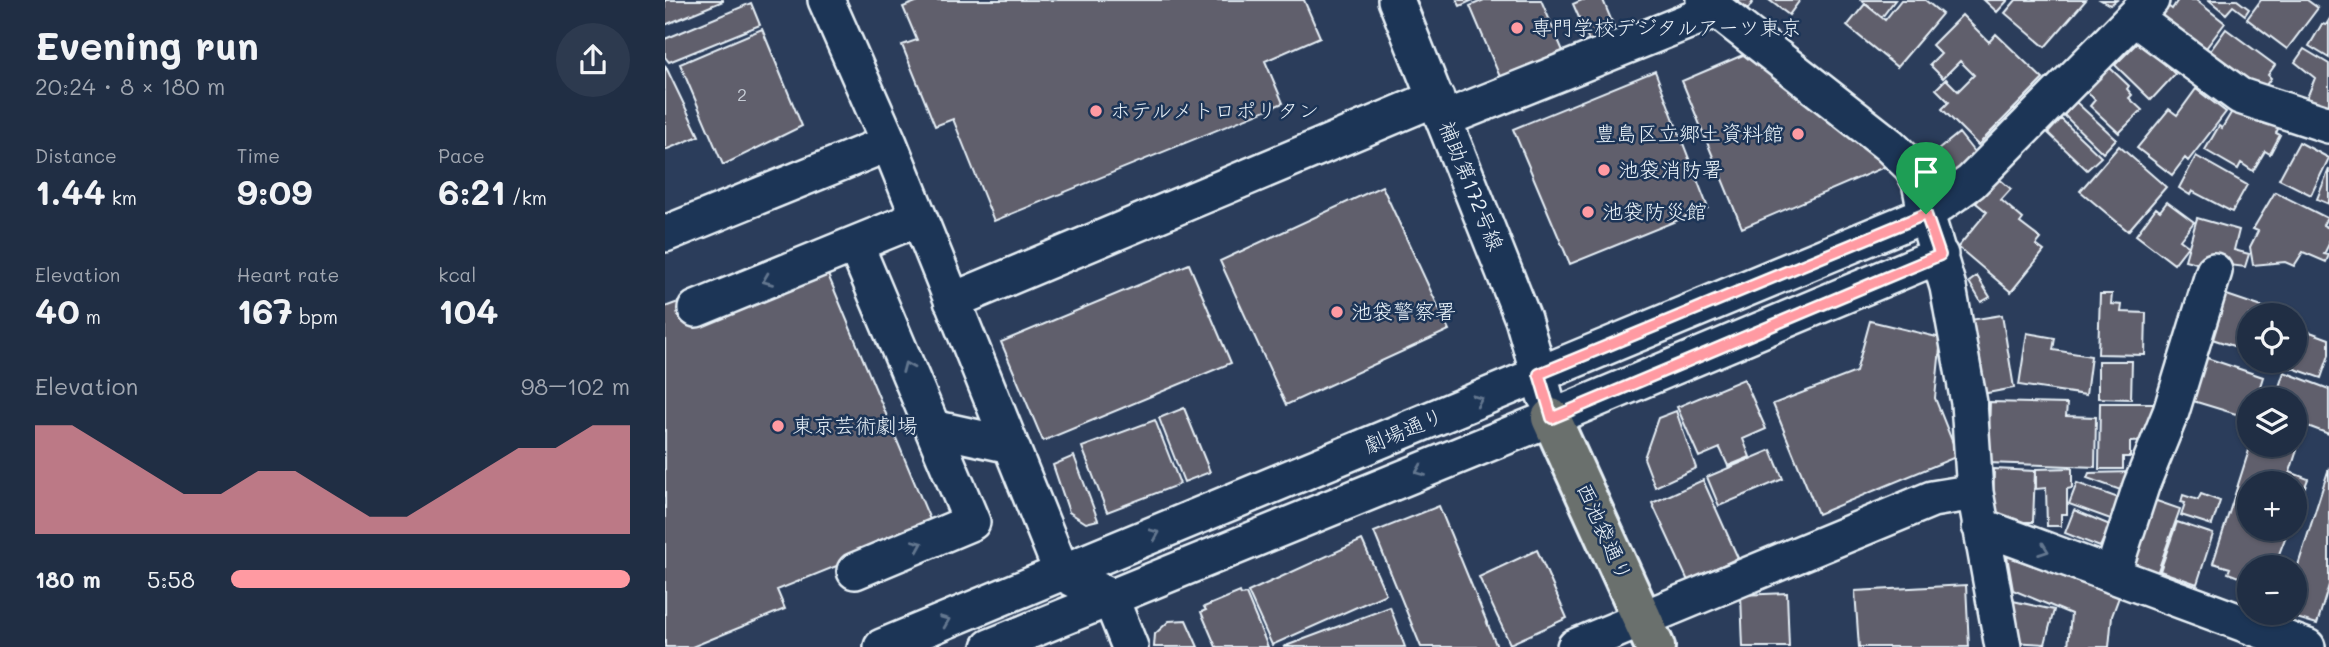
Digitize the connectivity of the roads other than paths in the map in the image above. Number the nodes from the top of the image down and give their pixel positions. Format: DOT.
graph roads {
  1 [pos="826,0"];
  2 [pos="1396,0"];
  3 [pos="1710,5"];
  4 [pos="2143,9"];
  5 [pos="1440,108"];
  6 [pos="2329,125"];
  7 [pos="889,143"];
  8 [pos="1926,214"];
  9 [pos="919,218"];
  10 [pos="665,233"];
  11 [pos="855,244"];
  12 [pos="1940,255"];
  13 [pos="2214,271"];
  14 [pos="952,301"];
  15 [pos="696,309"];
  16 [pos="1539,374"];
  17 [pos="1552,418"];
  18 [pos="933,428"];
  19 [pos="1010,445"];
  20 [pos="1975,492"];
  21 [pos="1980,526"];
  22 [pos="855,571"];
  23 [pos="1062,573"];
  24 [pos="2112,575"];
  25 [pos="1110,597"];
  26 [pos="1649,634"];
  27 [pos="882,647"];
  28 [pos="990,647"];
  29 [pos="1130,647"];
  30 [pos="1575,647"];
  31 [pos="2003,647"];
  32 [pos="2307,647"];
  1 -- 7 [label="street"];
  2 -- 5 [label="street, 補助第172号線"];
  3 -- 5 [label="street"];
  3 -- 8 [label="street"];
  4 -- 6 [label="street"];
  4 -- 8 [label="street, 劇場通り"];
  5 -- 14 [label="street"];
  5 -- 16 [label="street, 補助第172号線"];
  7 -- 9 [label="street"];
  7 -- 10 [label="street"];
  8 -- 12 [label="street"];
  8 -- 16 [label="street, 劇場通り"];
  9 -- 11 [label="street"];
  9 -- 14 [label="street"];
  11 -- 15 [label="street, one-way"];
  18 -- 11 [label="street, one-way"];
  12 -- 17 [label="street, 劇場通り"];
  12 -- 20 [label="street"];
  13 -- 24 [label="street"];
  14 -- 19 [label="street"];
  16 -- 17 [label="street, 補助第172号線"];
  23 -- 16 [label="street, 劇場通り, one-way"];
  17 -- 25 [label="street, 劇場通り, one-way"];
  17 -- 26 [label="main road, 西池袋通り"];
  18 -- 19 [label="street"];
  22 -- 18 [label="street, one-way"];
  19 -- 23 [label="street"];
  20 -- 21 [label="street"];
  20 -- 26 [label="street"];
  21 -- 24 [label="street, one-way"];
  21 -- 31 [label="street"];
  23 -- 25 [label="street"];
  27 -- 23 [label="street, 劇場通り, one-way"];
  24 -- 32 [label="street"];
  25 -- 28 [label="street, 劇場通り"];
  25 -- 29 [label="street"];
  26 -- 30 [label="street"];
}
